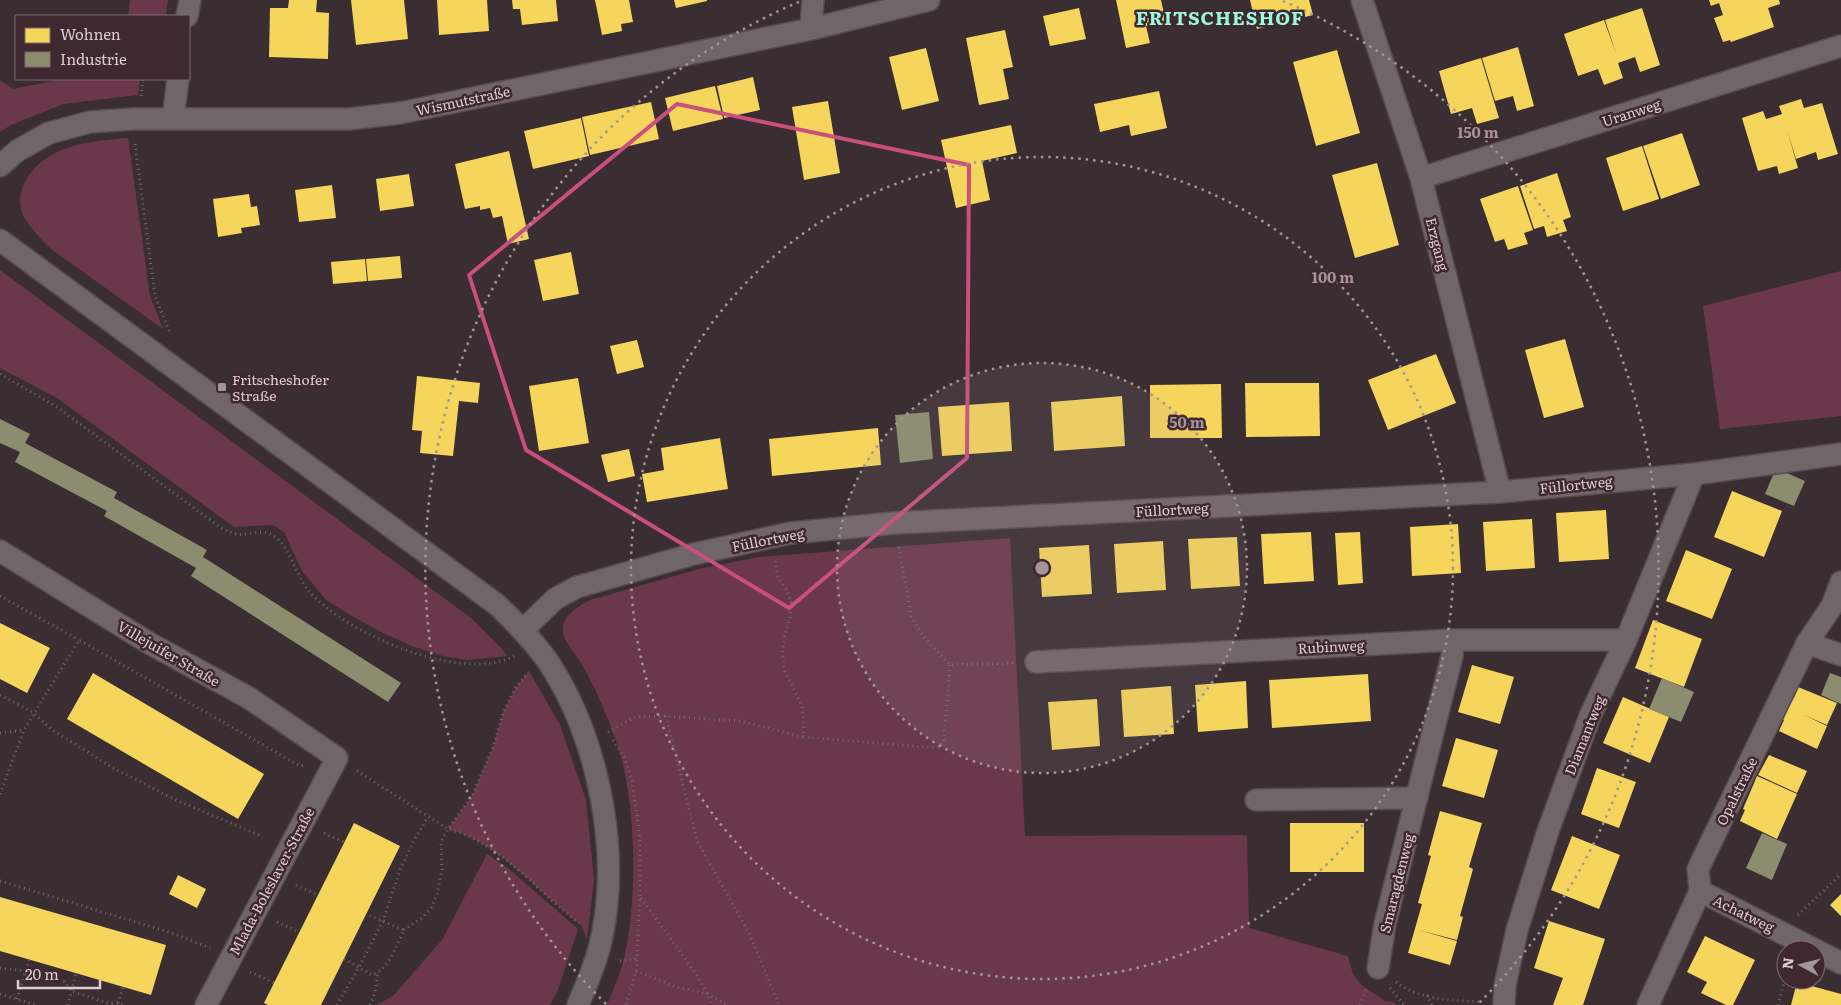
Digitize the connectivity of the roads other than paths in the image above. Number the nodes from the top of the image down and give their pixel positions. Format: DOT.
graph roads {
  1 [pos="190,0"];
  2 [pos="813,0"];
  3 [pos="929,0"];
  4 [pos="1362,0"];
  5 [pos="187,15"];
  6 [pos="811,29"];
  7 [pos="1841,46"];
  8 [pos="178,80"];
  9 [pos="173,119"];
  10 [pos="0,166"];
  11 [pos="1422,178"];
  12 [pos="0,240"];
  13 [pos="1841,454"];
  14 [pos="1694,474"];
  15 [pos="1500,492"];
  16 [pos="0,551"];
  17 [pos="1841,582"];
  18 [pos="528,635"];
  19 [pos="1453,640"];
  20 [pos="1626,640"];
  21 [pos="1807,643"];
  22 [pos="1841,655"];
  23 [pos="1036,662"];
  24 [pos="337,758"];
  25 [pos="1417,798"];
  26 [pos="1256,800"];
  27 [pos="1700,891"];
  28 [pos="1841,963"];
  29 [pos="1378,968"];
  30 [pos="1504,1004"];
  31 [pos="206,1005"];
  32 [pos="578,1005"];
  33 [pos="1648,1005"];
  1 -- 5 [label="street"];
  2 -- 6 [label="street"];
  3 -- 6 [label="street, Wismutstraße"];
  4 -- 11 [label="street, Erzgang"];
  6 -- 9 [label="street, Wismutstraße"];
  7 -- 11 [label="street, Uranweg"];
  8 -- 9 [label="street"];
  9 -- 10 [label="street, Wismutstraße"];
  11 -- 15 [label="street, Erzgang"];
  12 -- 18 [label="street"];
  13 -- 14 [label="street, Füllortweg"];
  14 -- 15 [label="street, Füllortweg"];
  14 -- 20 [label="street, Diamantweg"];
  15 -- 18 [label="street, Füllortweg"];
  16 -- 24 [label="street, Villejuifer Straße"];
  17 -- 21 [label="street, Opalstraße"];
  18 -- 32 [label="street"];
  19 -- 20 [label="street, Rubinweg"];
  19 -- 23 [label="street, Rubinweg"];
  19 -- 25 [label="street, Smaragdenweg"];
  20 -- 30 [label="street, Diamantweg"];
  21 -- 22 [label="street"];
  21 -- 27 [label="street, Opalstraße"];
  24 -- 31 [label="street, Mlada-Boleslaver-Straße"];
  25 -- 26 [label="street"];
  25 -- 29 [label="street, Smaragdenweg"];
  27 -- 28 [label="street, Achatweg"];
  27 -- 33 [label="street, Opalstraße"];
}
